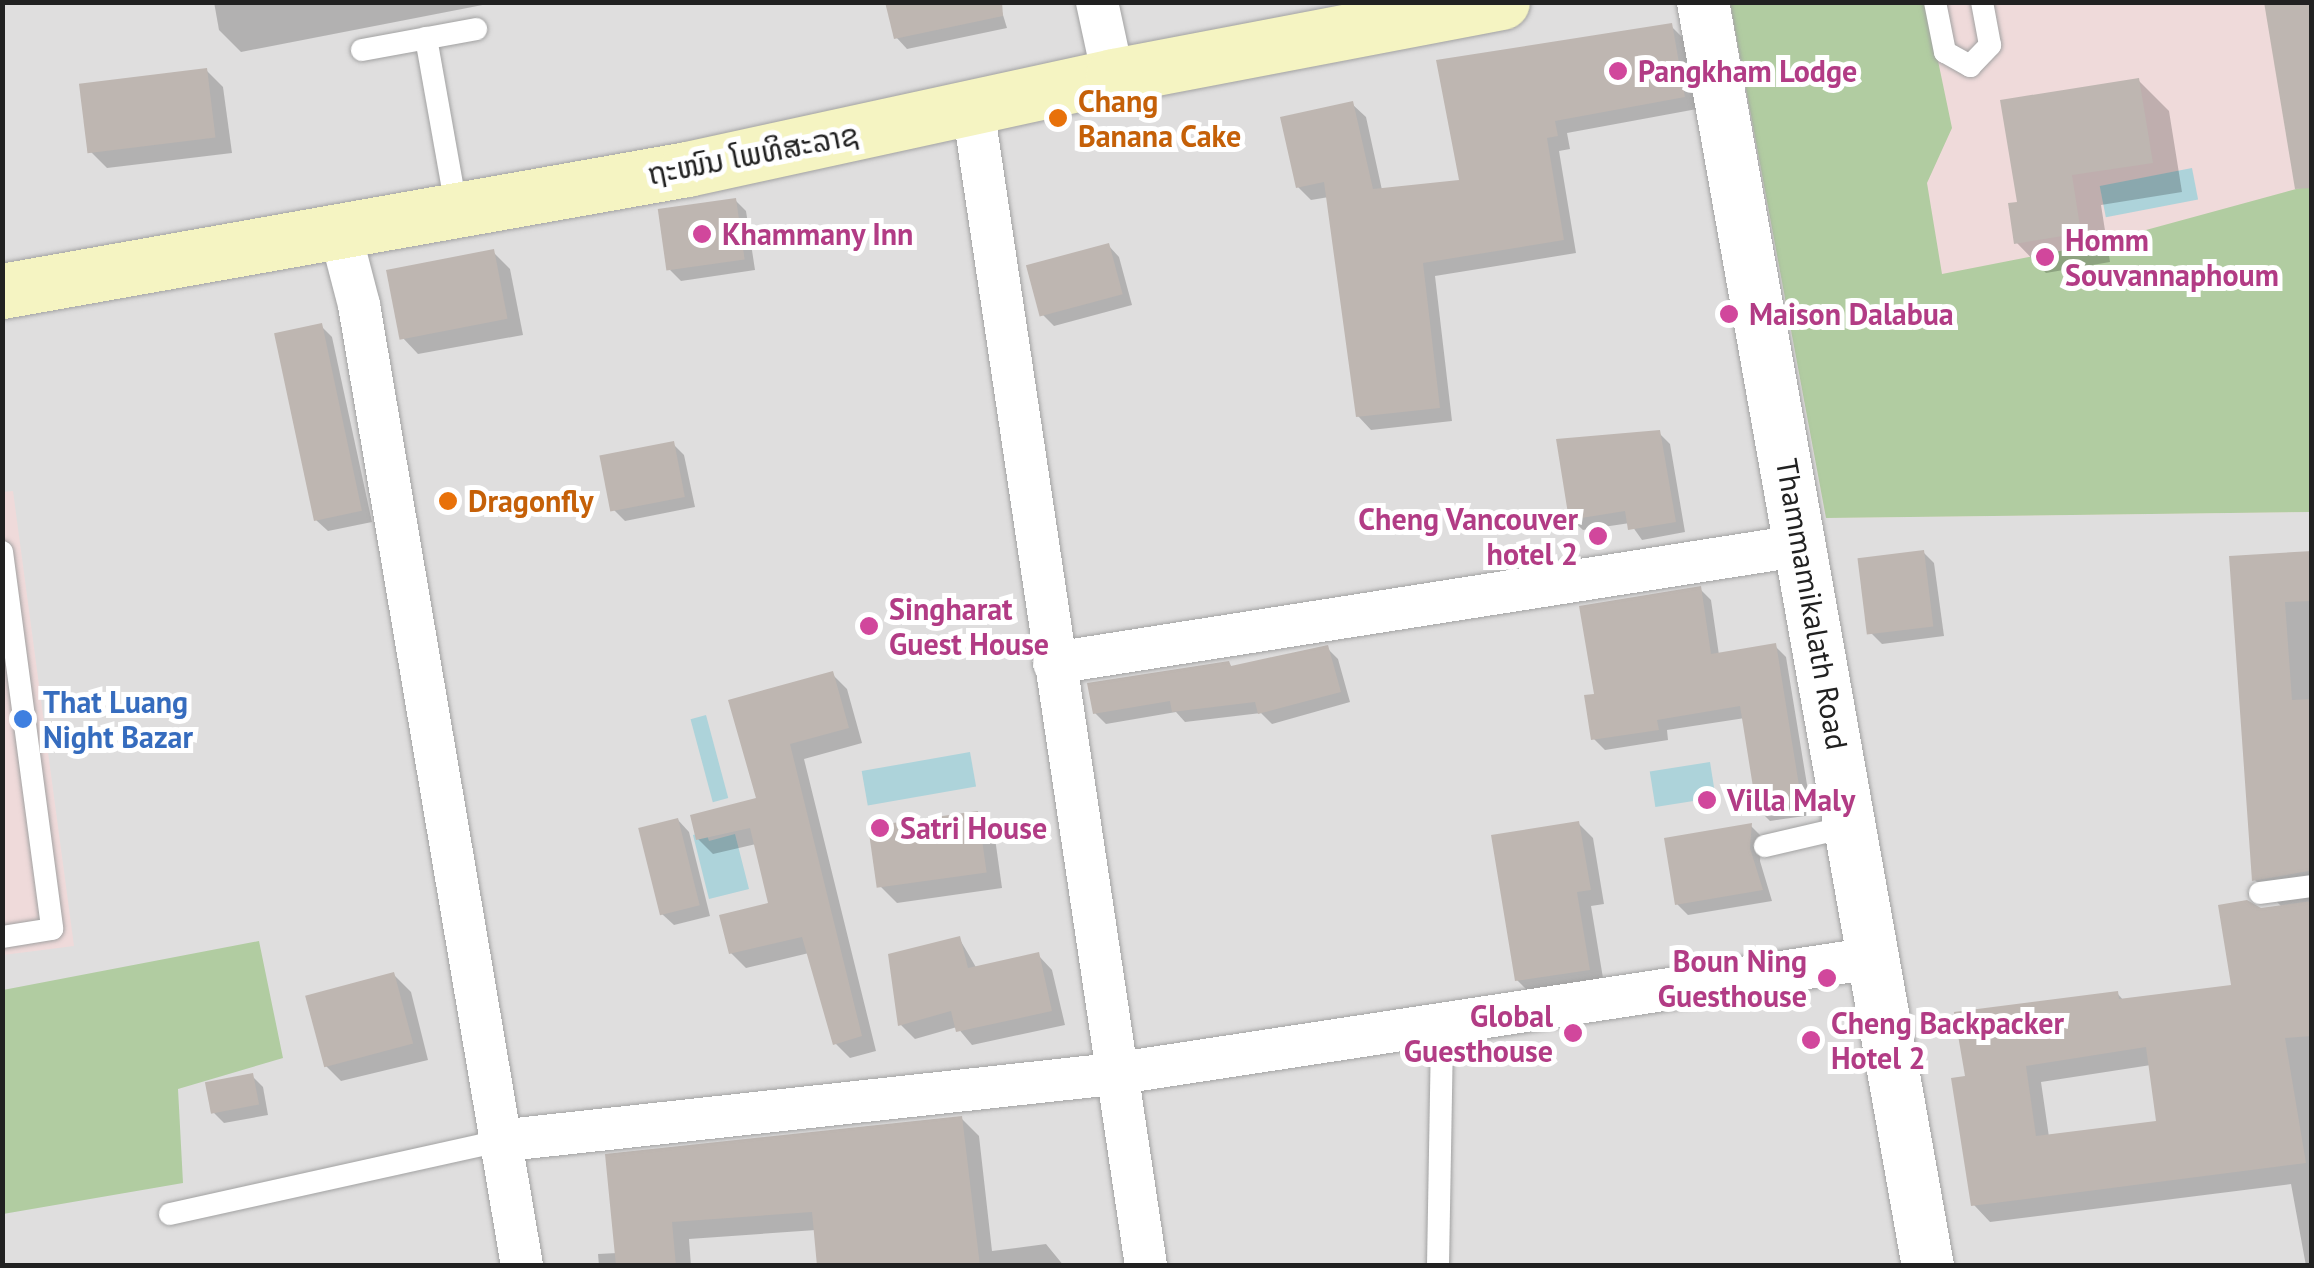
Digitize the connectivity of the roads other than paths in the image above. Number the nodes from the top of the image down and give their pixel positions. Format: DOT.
graph roads {
  1 [pos="1098,2"];
  2 [pos="1502,2"];
  3 [pos="1703,2"];
  4 [pos="1935,2"];
  5 [pos="1982,2"];
  6 [pos="476,29"];
  7 [pos="426,38"];
  8 [pos="362,50"];
  9 [pos="1114,76"];
  10 [pos="973,108"];
  11 [pos="456,207"];
  12 [pos="339,228"];
  13 [pos="2,291"];
  14 [pos="1803,545"];
  15 [pos="2,552"];
  16 [pos="8,643"];
  17 [pos="1054,663"];
  18 [pos="1851,826"];
  19 [pos="1765,846"];
  20 [pos="2312,886"];
  21 [pos="2260,893"];
  22 [pos="2,937"];
  23 [pos="1873,958"];
  24 [pos="1442,1028"];
  25 [pos="1113,1074"];
  26 [pos="498,1141"];
  27 [pos="170,1214"];
  28 [pos="522,1266"];
  29 [pos="1146,1266"];
  30 [pos="1438,1266"];
  31 [pos="1928,1266"];
  1 -- 9 [label="street"];
  2 -- 9 [label="main road, ຖະໜົນ ໂພທິສະລາຊ"];
  3 -- 14 [label="street, Thammamikalath Road"];
  4 -- 5 [label="lane"];
  6 -- 7 [label="lane"];
  7 -- 8 [label="lane"];
  7 -- 11 [label="lane"];
  9 -- 10 [label="main road, ຖະໜົນ ໂພທິສະລາຊ"];
  10 -- 11 [label="main road, ຖະໜົນ ໂພທິສະລາຊ"];
  10 -- 17 [label="street"];
  11 -- 12 [label="main road, ຖະໜົນ ໂພທິສະລາຊ"];
  12 -- 13 [label="main road, ຖະໜົນ ໂພທິສະລາຊ"];
  12 -- 26 [label="street"];
  14 -- 17 [label="street"];
  14 -- 18 [label="street, Thammamikalath Road"];
  15 -- 16 [label="lane"];
  16 -- 22 [label="lane"];
  17 -- 25 [label="street"];
  18 -- 19 [label="lane"];
  18 -- 23 [label="street, Thammamikalath Road"];
  20 -- 21 [label="lane"];
  23 -- 24 [label="street"];
  23 -- 31 [label="street, Thammamikalath Road"];
  24 -- 25 [label="street"];
  24 -- 30 [label="lane"];
  25 -- 26 [label="street"];
  25 -- 29 [label="street"];
  26 -- 27 [label="lane"];
  26 -- 28 [label="street"];
}
